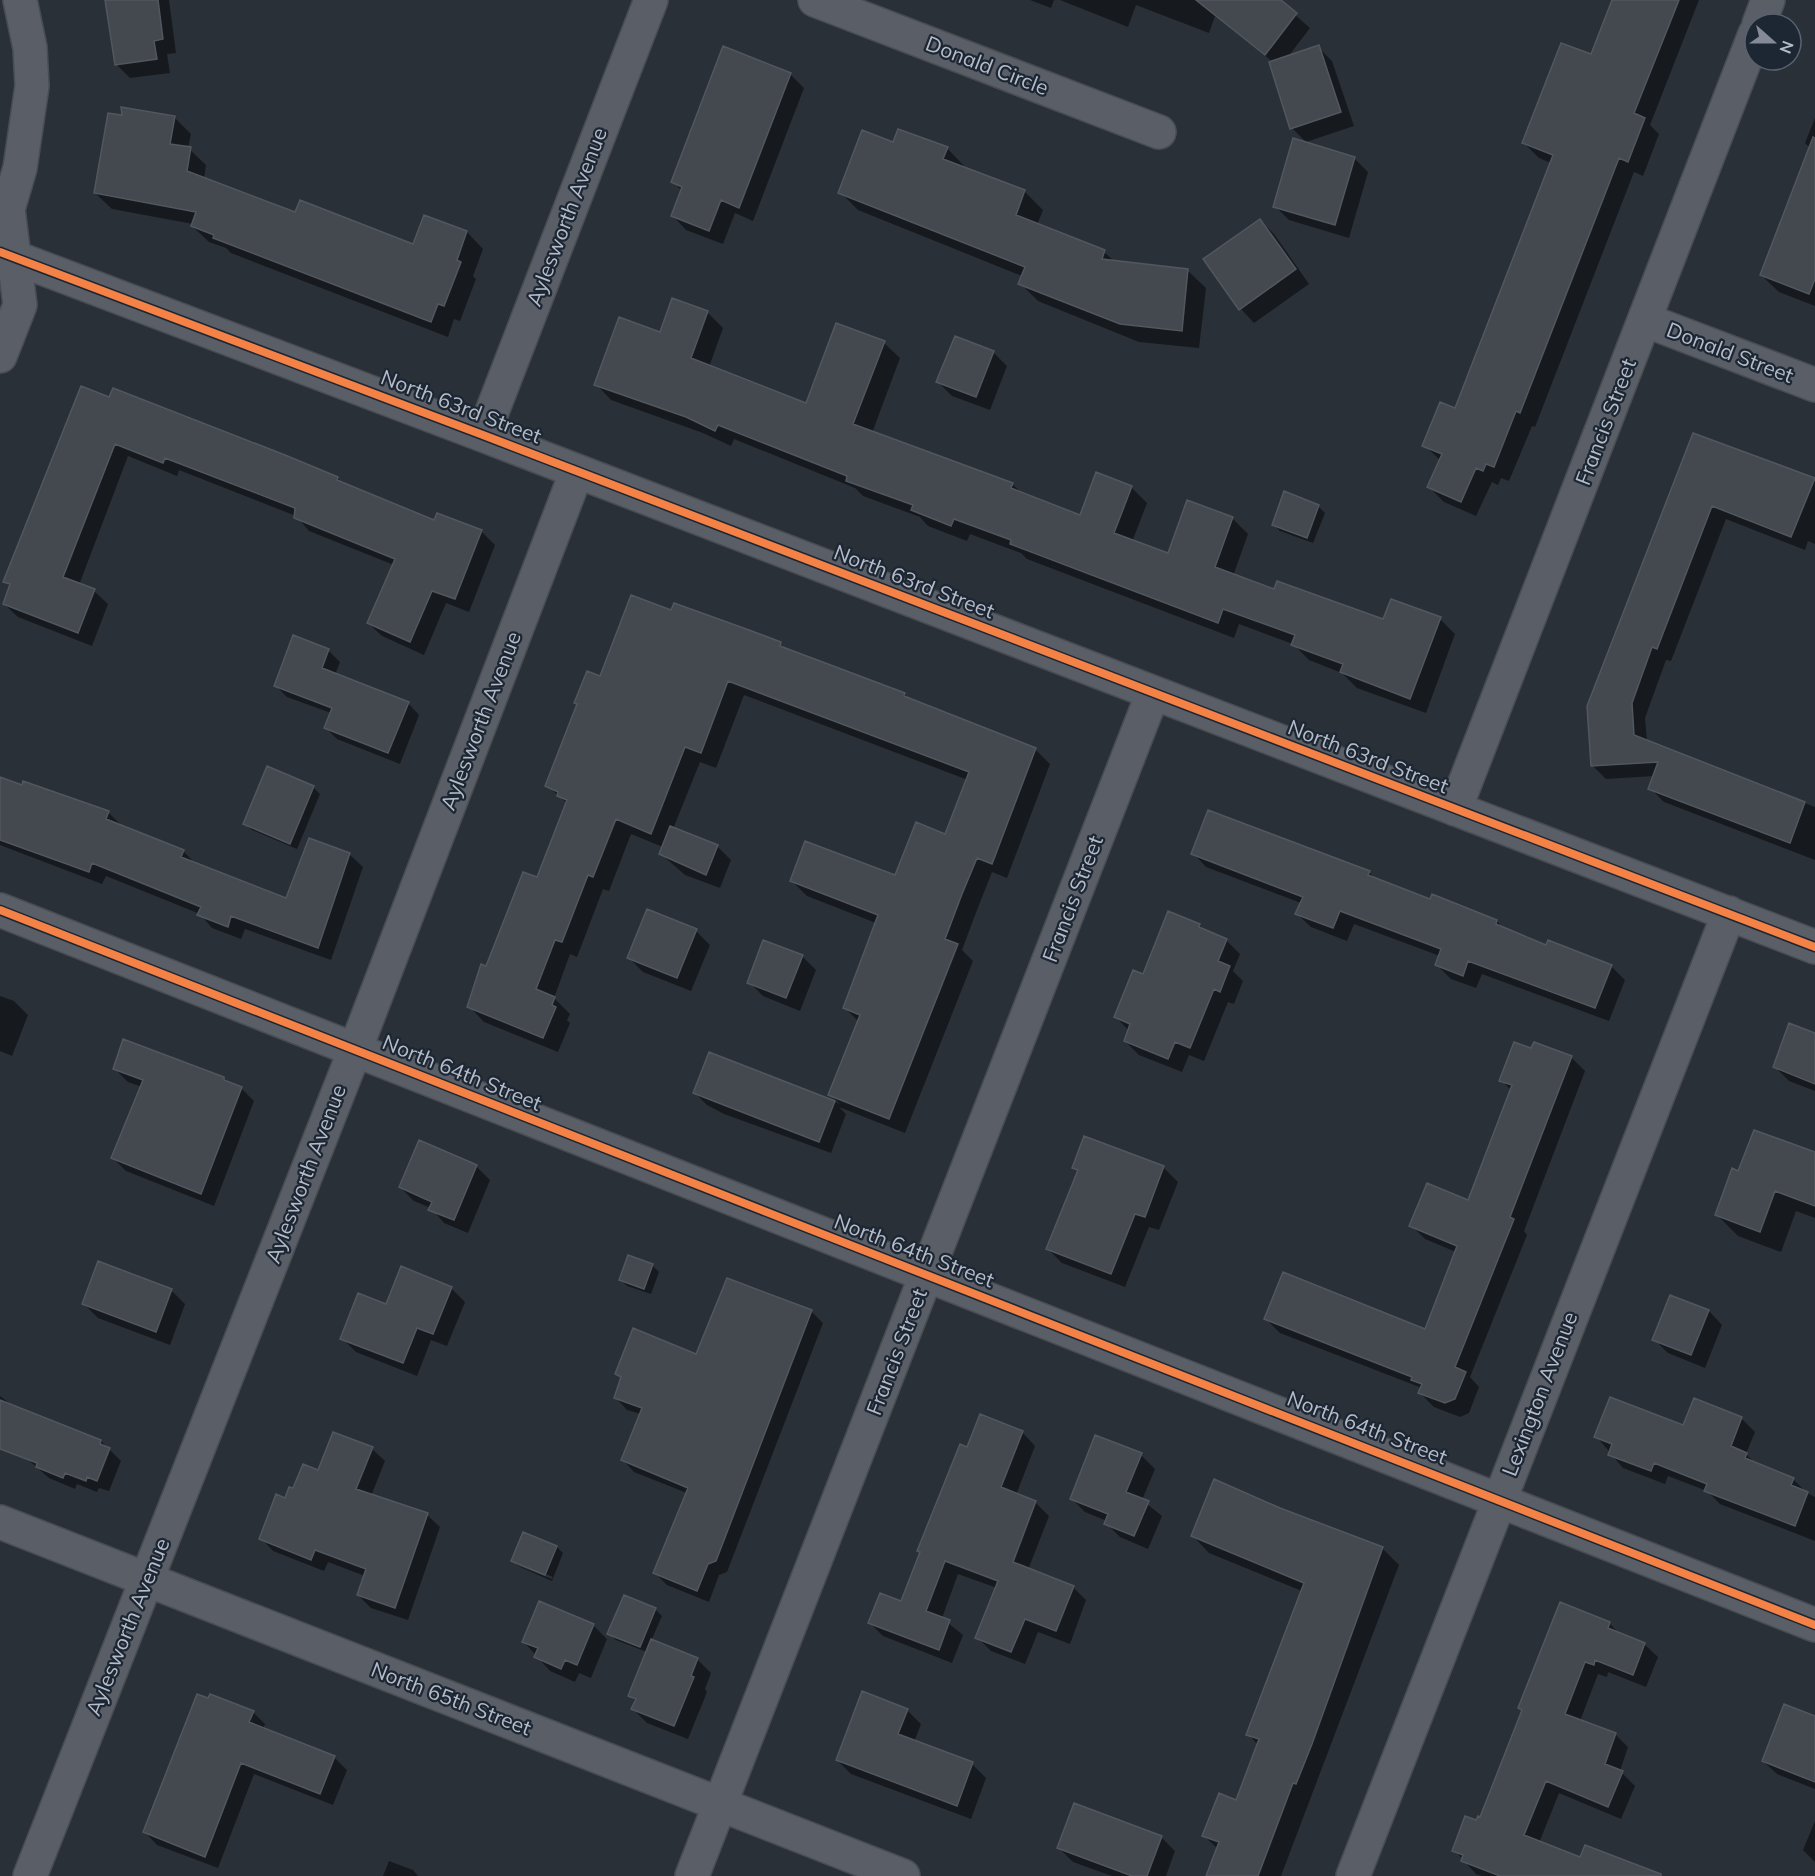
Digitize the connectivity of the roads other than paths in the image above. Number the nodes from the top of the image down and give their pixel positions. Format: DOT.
graph roads {
  1 [pos="20,0"];
  2 [pos="651,0"];
  3 [pos="815,0"];
  4 [pos="1743,65"];
  5 [pos="1159,132"];
  6 [pos="8,255"];
  7 [pos="1645,320"];
  8 [pos="0,356"];
  9 [pos="1815,385"];
  10 [pos="483,435"];
  11 [pos="577,471"];
  12 [pos="1153,693"];
  13 [pos="1455,809"];
  14 [pos="0,910"];
  15 [pos="1729,913"];
  16 [pos="1815,947"];
  17 [pos="355,1050"];
  18 [pos="927,1276"];
  19 [pos="1500,1499"];
  20 [pos="0,1522"];
  21 [pos="147,1580"];
  22 [pos="1815,1625"];
  23 [pos="721,1804"];
  24 [pos="30,1876"];
  25 [pos="692,1876"];
  26 [pos="903,1876"];
  27 [pos="1353,1876"];
  1 -- 6 [label="street"];
  2 -- 10 [label="street, Aylesworth Avenue"];
  3 -- 5 [label="street, Donald Circle"];
  4 -- 7 [label="street, Francis Street"];
  6 -- 8 [label="street"];
  6 -- 10 [label="street, North 63rd Street"];
  7 -- 9 [label="street, Donald Street"];
  7 -- 13 [label="street, Francis Street"];
  10 -- 11 [label="street, North 63rd Street"];
  11 -- 12 [label="street, North 63rd Street"];
  11 -- 17 [label="street, Aylesworth Avenue"];
  12 -- 13 [label="street, North 63rd Street"];
  12 -- 18 [label="street, Francis Street"];
  13 -- 15 [label="street, North 63rd Street"];
  14 -- 17 [label="street, North 64th Street"];
  15 -- 16 [label="street, North 63rd Street"];
  15 -- 19 [label="street, Lexington Avenue"];
  17 -- 18 [label="street, North 64th Street"];
  17 -- 21 [label="street, Aylesworth Avenue"];
  18 -- 19 [label="street, North 64th Street"];
  18 -- 23 [label="street, Francis Street"];
  19 -- 22 [label="street, North 64th Street"];
  19 -- 27 [label="street, Lexington Avenue"];
  20 -- 21 [label="street, North 65th Street"];
  21 -- 23 [label="street, North 65th Street"];
  21 -- 24 [label="street, Aylesworth Avenue"];
  23 -- 25 [label="street, Francis Street"];
  23 -- 26 [label="street, North 65th Street"];
}
